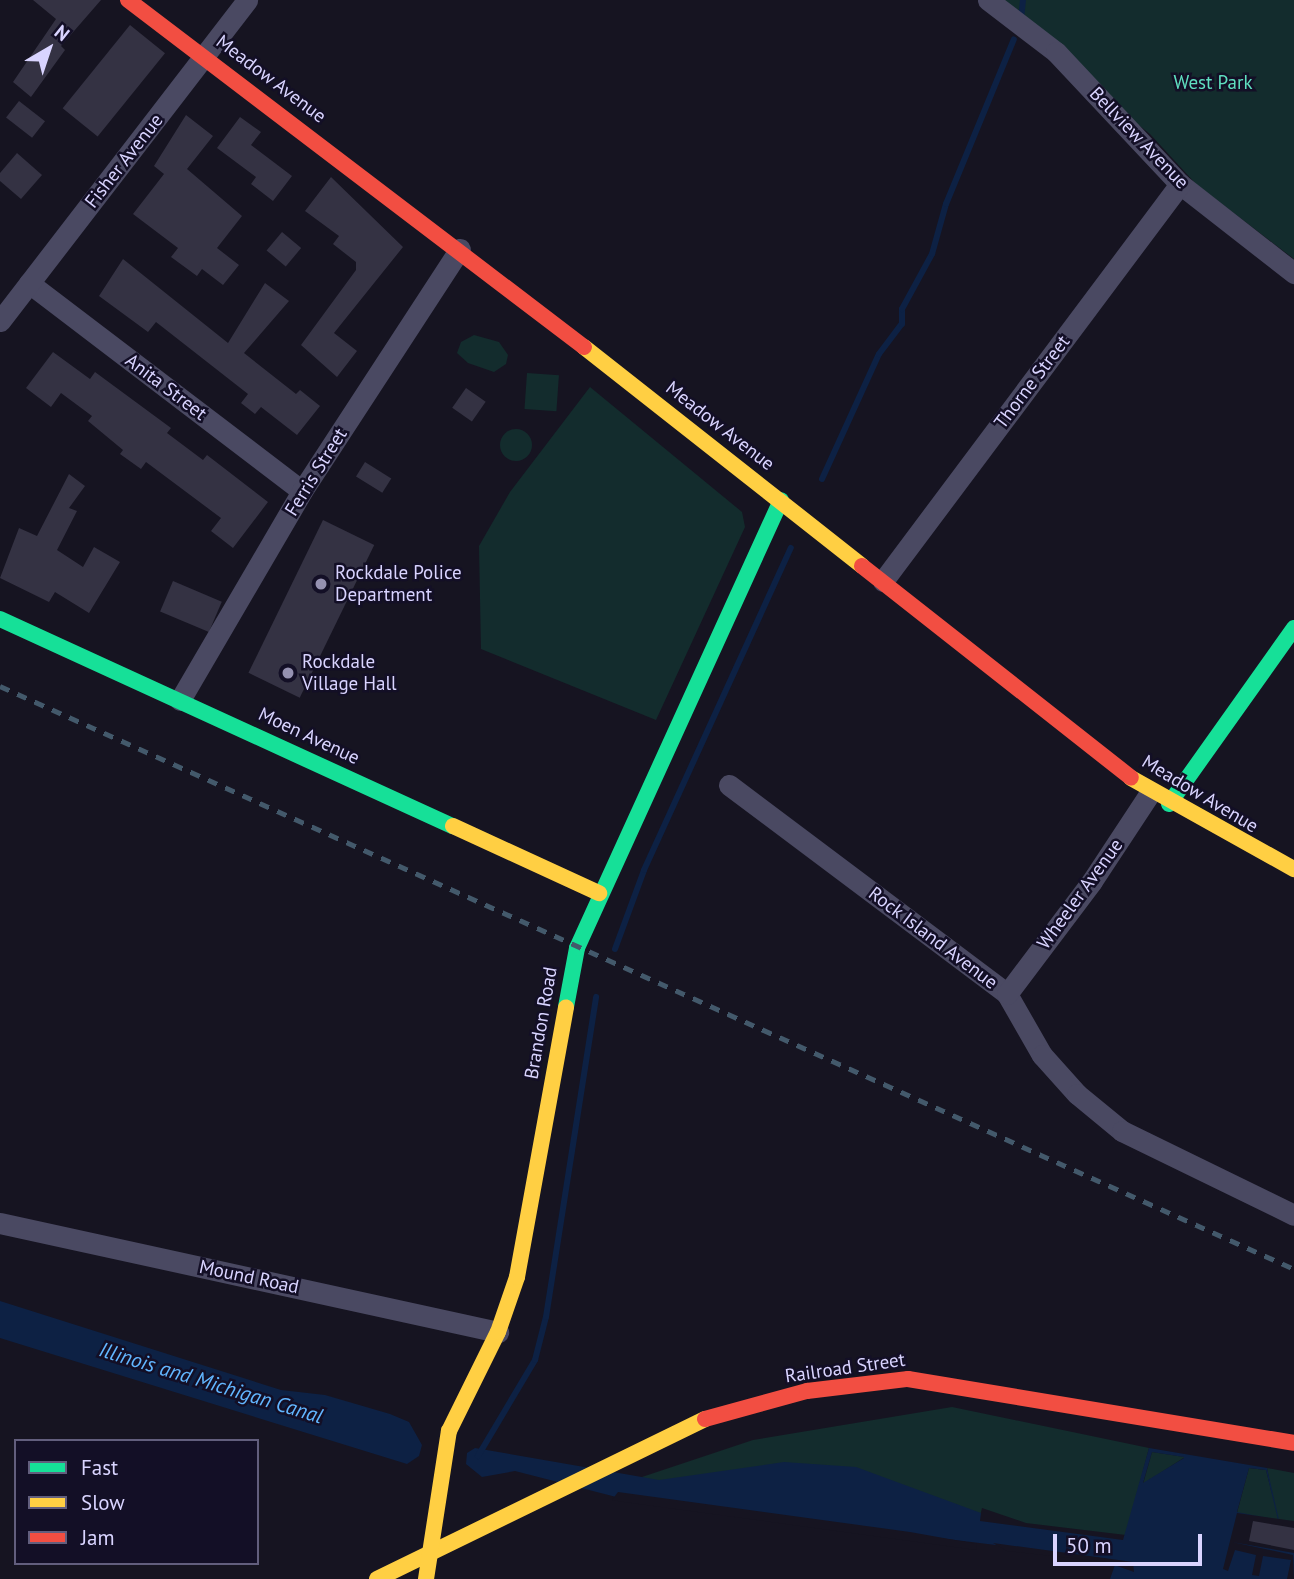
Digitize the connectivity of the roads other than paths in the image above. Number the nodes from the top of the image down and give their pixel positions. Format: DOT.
graph roads {
  1 [pos="128,0"];
  2 [pos="247,0"];
  3 [pos="988,0"];
  4 [pos="205,56"];
  5 [pos="1180,184"];
  6 [pos="460,249"];
  7 [pos="1294,273"];
  8 [pos="29,284"];
  9 [pos="0,321"];
  10 [pos="302,491"];
  11 [pos="781,500"];
  12 [pos="883,580"];
  13 [pos="0,619"];
  14 [pos="1294,628"];
  15 [pos="180,700"];
  16 [pos="729,785"];
  17 [pos="1150,793"];
  18 [pos="1169,804"];
  19 [pos="1294,869"];
  20 [pos="599,893"];
  21 [pos="1007,993"];
  22 [pos="1294,1215"];
  23 [pos="0,1223"];
  24 [pos="498,1332"];
  25 [pos="1294,1443"];
  26 [pos="432,1554"];
  27 [pos="377,1579"];
  28 [pos="426,1579"];
  1 -- 4 [label="street, Meadow Avenue"];
  2 -- 4 [label="street, Fisher Avenue"];
  3 -- 5 [label="street, Bellview Avenue"];
  4 -- 6 [label="street, Meadow Avenue"];
  4 -- 8 [label="street, Fisher Avenue"];
  5 -- 7 [label="street, Bellview Avenue"];
  5 -- 12 [label="street, Thorne Street"];
  6 -- 10 [label="street, Ferris Street"];
  6 -- 11 [label="street, Meadow Avenue"];
  8 -- 9 [label="street, Fisher Avenue"];
  8 -- 10 [label="street, Anita Street"];
  10 -- 15 [label="street, Ferris Street"];
  11 -- 12 [label="street, Meadow Avenue"];
  11 -- 20 [label="street, Brandon Road"];
  12 -- 17 [label="street, Meadow Avenue"];
  13 -- 15 [label="street, Moen Avenue"];
  14 -- 18 [label="street"];
  15 -- 20 [label="street, Moen Avenue"];
  16 -- 21 [label="street, Rock Island Avenue"];
  17 -- 18 [label="street, Meadow Avenue"];
  17 -- 21 [label="street, Wheeler Avenue"];
  18 -- 19 [label="street, Meadow Avenue"];
  20 -- 24 [label="street, Brandon Road"];
  21 -- 22 [label="street, Rock Island Avenue"];
  23 -- 24 [label="street, Mound Road"];
  24 -- 26 [label="street, Brandon Road"];
  25 -- 26 [label="street, Railroad Street"];
  26 -- 27 [label="street, Railroad Street"];
  26 -- 28 [label="street, Brandon Road"];
}
